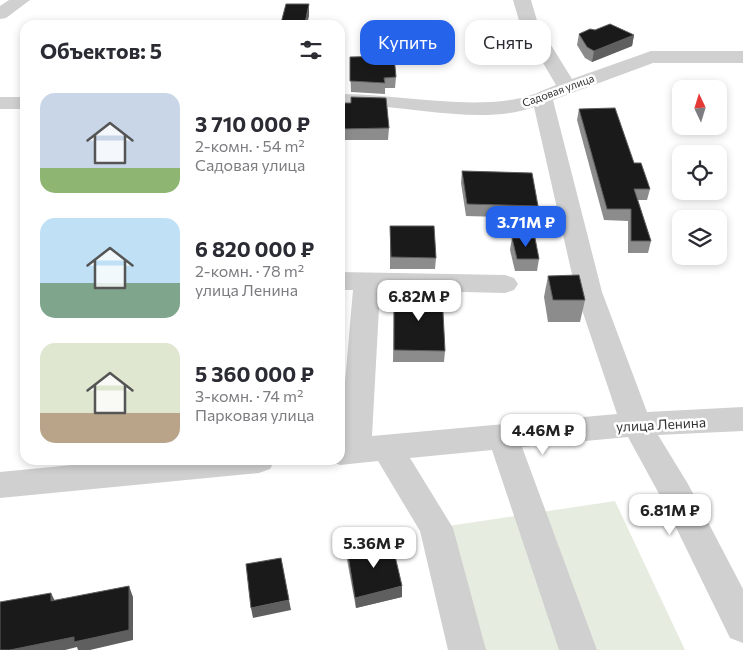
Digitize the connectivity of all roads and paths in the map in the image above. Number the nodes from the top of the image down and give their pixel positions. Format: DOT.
graph roads {
  1 [pos="22,0"];
  2 [pos="522,0"];
  3 [pos="0,14"];
  4 [pos="743,57"];
  5 [pos="567,87"];
  6 [pos="542,96"];
  7 [pos="345,100"];
  8 [pos="0,103"];
  9 [pos="20,103"];
  10 [pos="354,281"];
  11 [pos="505,284"];
  12 [pos="743,419"];
  13 [pos="636,424"];
  14 [pos="503,437"];
  15 [pos="361,450"];
  16 [pos="206,465"];
  17 [pos="0,484"];
  18 [pos="742,623"];
  19 [pos="467,650"];
  20 [pos="578,650"];
  1 -- 3 [label="street"];
  2 -- 5 [label="street"];
  4 -- 5 [label="street, Садовая улица"];
  5 -- 6 [label="street, Садовая улица"];
  6 -- 7 [label="street, Садовая улица"];
  6 -- 13 [label="street"];
  8 -- 9 [label="street"];
  10 -- 11 [label="street"];
  10 -- 15 [label="street"];
  12 -- 13 [label="street, улица Ленина"];
  13 -- 14 [label="street, улица Ленина"];
  13 -- 18 [label="street"];
  14 -- 15 [label="street, улица Ленина"];
  14 -- 20 [label="street"];
  15 -- 19 [label="street"];
  16 -- 17 [label="street"];
}
